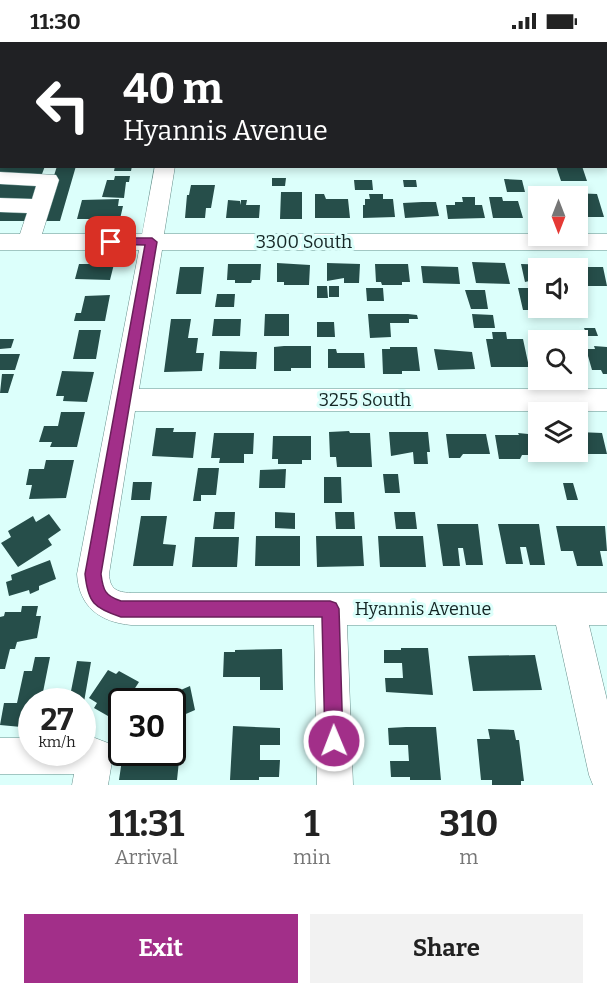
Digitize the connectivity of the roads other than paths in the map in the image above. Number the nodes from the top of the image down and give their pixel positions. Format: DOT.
graph roads {
  1 [pos="165,168"];
  2 [pos="0,178"];
  3 [pos="0,206"];
  4 [pos="40,206"];
  5 [pos="0,242"];
  6 [pos="29,242"];
  7 [pos="152,242"];
  8 [pos="607,242"];
  9 [pos="124,400"];
  10 [pos="607,400"];
  11 [pos="330,609"];
  12 [pos="569,609"];
  13 [pos="607,609"];
  14 [pos="0,756"];
  15 [pos="92,771"];
  16 [pos="607,775"];
  17 [pos="335,785"];
  1 -- 7 [label="street"];
  2 -- 4 [label="street"];
  3 -- 4 [label="street"];
  4 -- 6 [label="street"];
  5 -- 6 [label="street, 3300 South"];
  6 -- 7 [label="street, 3300 South"];
  7 -- 8 [label="street, 3300 South"];
  7 -- 9 [label="street"];
  9 -- 10 [label="street, 3255 South"];
  9 -- 11 [label="street, Hyannis Avenue"];
  11 -- 12 [label="street, Hyannis Avenue"];
  11 -- 17 [label="street"];
  12 -- 13 [label="street, Hyannis Avenue"];
  12 -- 16 [label="street"];
  14 -- 15 [label="street"];
}
